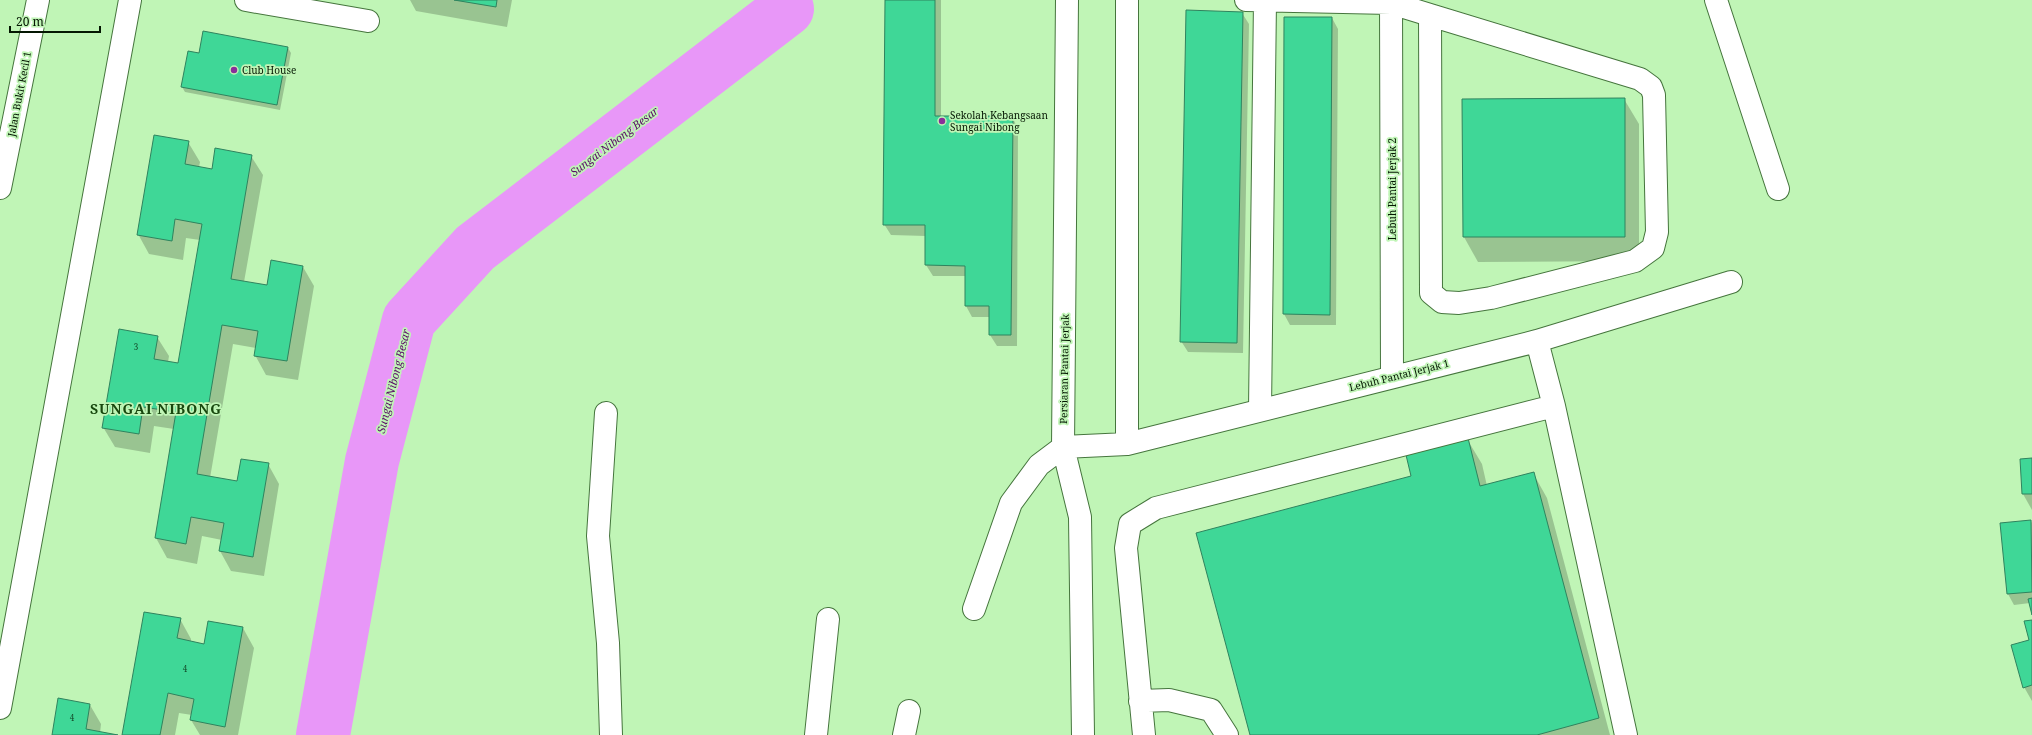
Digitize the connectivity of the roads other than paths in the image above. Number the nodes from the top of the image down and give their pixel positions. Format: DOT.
graph roads {
  1 [pos="38,0"];
  2 [pos="130,0"];
  3 [pos="246,0"];
  4 [pos="1067,0"];
  5 [pos="1127,0"];
  6 [pos="1246,0"];
  7 [pos="1265,0"];
  8 [pos="1716,0"];
  9 [pos="1391,2"];
  10 [pos="1430,14"];
  11 [pos="368,21"];
  12 [pos="0,188"];
  13 [pos="1778,189"];
  14 [pos="1731,282"];
  15 [pos="1537,341"];
  16 [pos="1392,377"];
  17 [pos="1554,406"];
  18 [pos="1260,410"];
  19 [pos="606,413"];
  20 [pos="1127,444"];
  21 [pos="1063,447"];
  22 [pos="974,609"];
  23 [pos="828,619"];
  24 [pos="1140,701"];
  25 [pos="0,708"];
  26 [pos="909,711"];
  27 [pos="611,735"];
  28 [pos="816,735"];
  29 [pos="904,735"];
  30 [pos="1083,735"];
  31 [pos="1144,735"];
  32 [pos="1227,735"];
  33 [pos="1626,735"];
  1 -- 12 [label="street, Jalan Bukit Kecil 1"];
  2 -- 25 [label="street"];
  3 -- 11 [label="street"];
  4 -- 21 [label="street, Persiaran Pantai Jerjak"];
  5 -- 20 [label="street"];
  6 -- 7 [label="street"];
  7 -- 9 [label="street"];
  7 -- 18 [label="street"];
  8 -- 13 [label="street"];
  9 -- 10 [label="street"];
  9 -- 16 [label="street, Lebuh Pantai Jerjak 2"];
  10 -- 10 [label="street"];
  14 -- 15 [label="street, Lebuh Pantai Jerjak 1"];
  15 -- 16 [label="street, Lebuh Pantai Jerjak 1"];
  15 -- 17 [label="street"];
  16 -- 18 [label="street, Lebuh Pantai Jerjak 1"];
  17 -- 24 [label="street"];
  17 -- 33 [label="street"];
  18 -- 20 [label="street, Lebuh Pantai Jerjak 1"];
  19 -- 27 [label="street"];
  20 -- 21 [label="street, Lebuh Pantai Jerjak 1"];
  21 -- 22 [label="street"];
  21 -- 30 [label="street, Persiaran Pantai Jerjak"];
  23 -- 28 [label="street"];
  24 -- 31 [label="street"];
  24 -- 32 [label="street"];
  26 -- 29 [label="street"];
}
